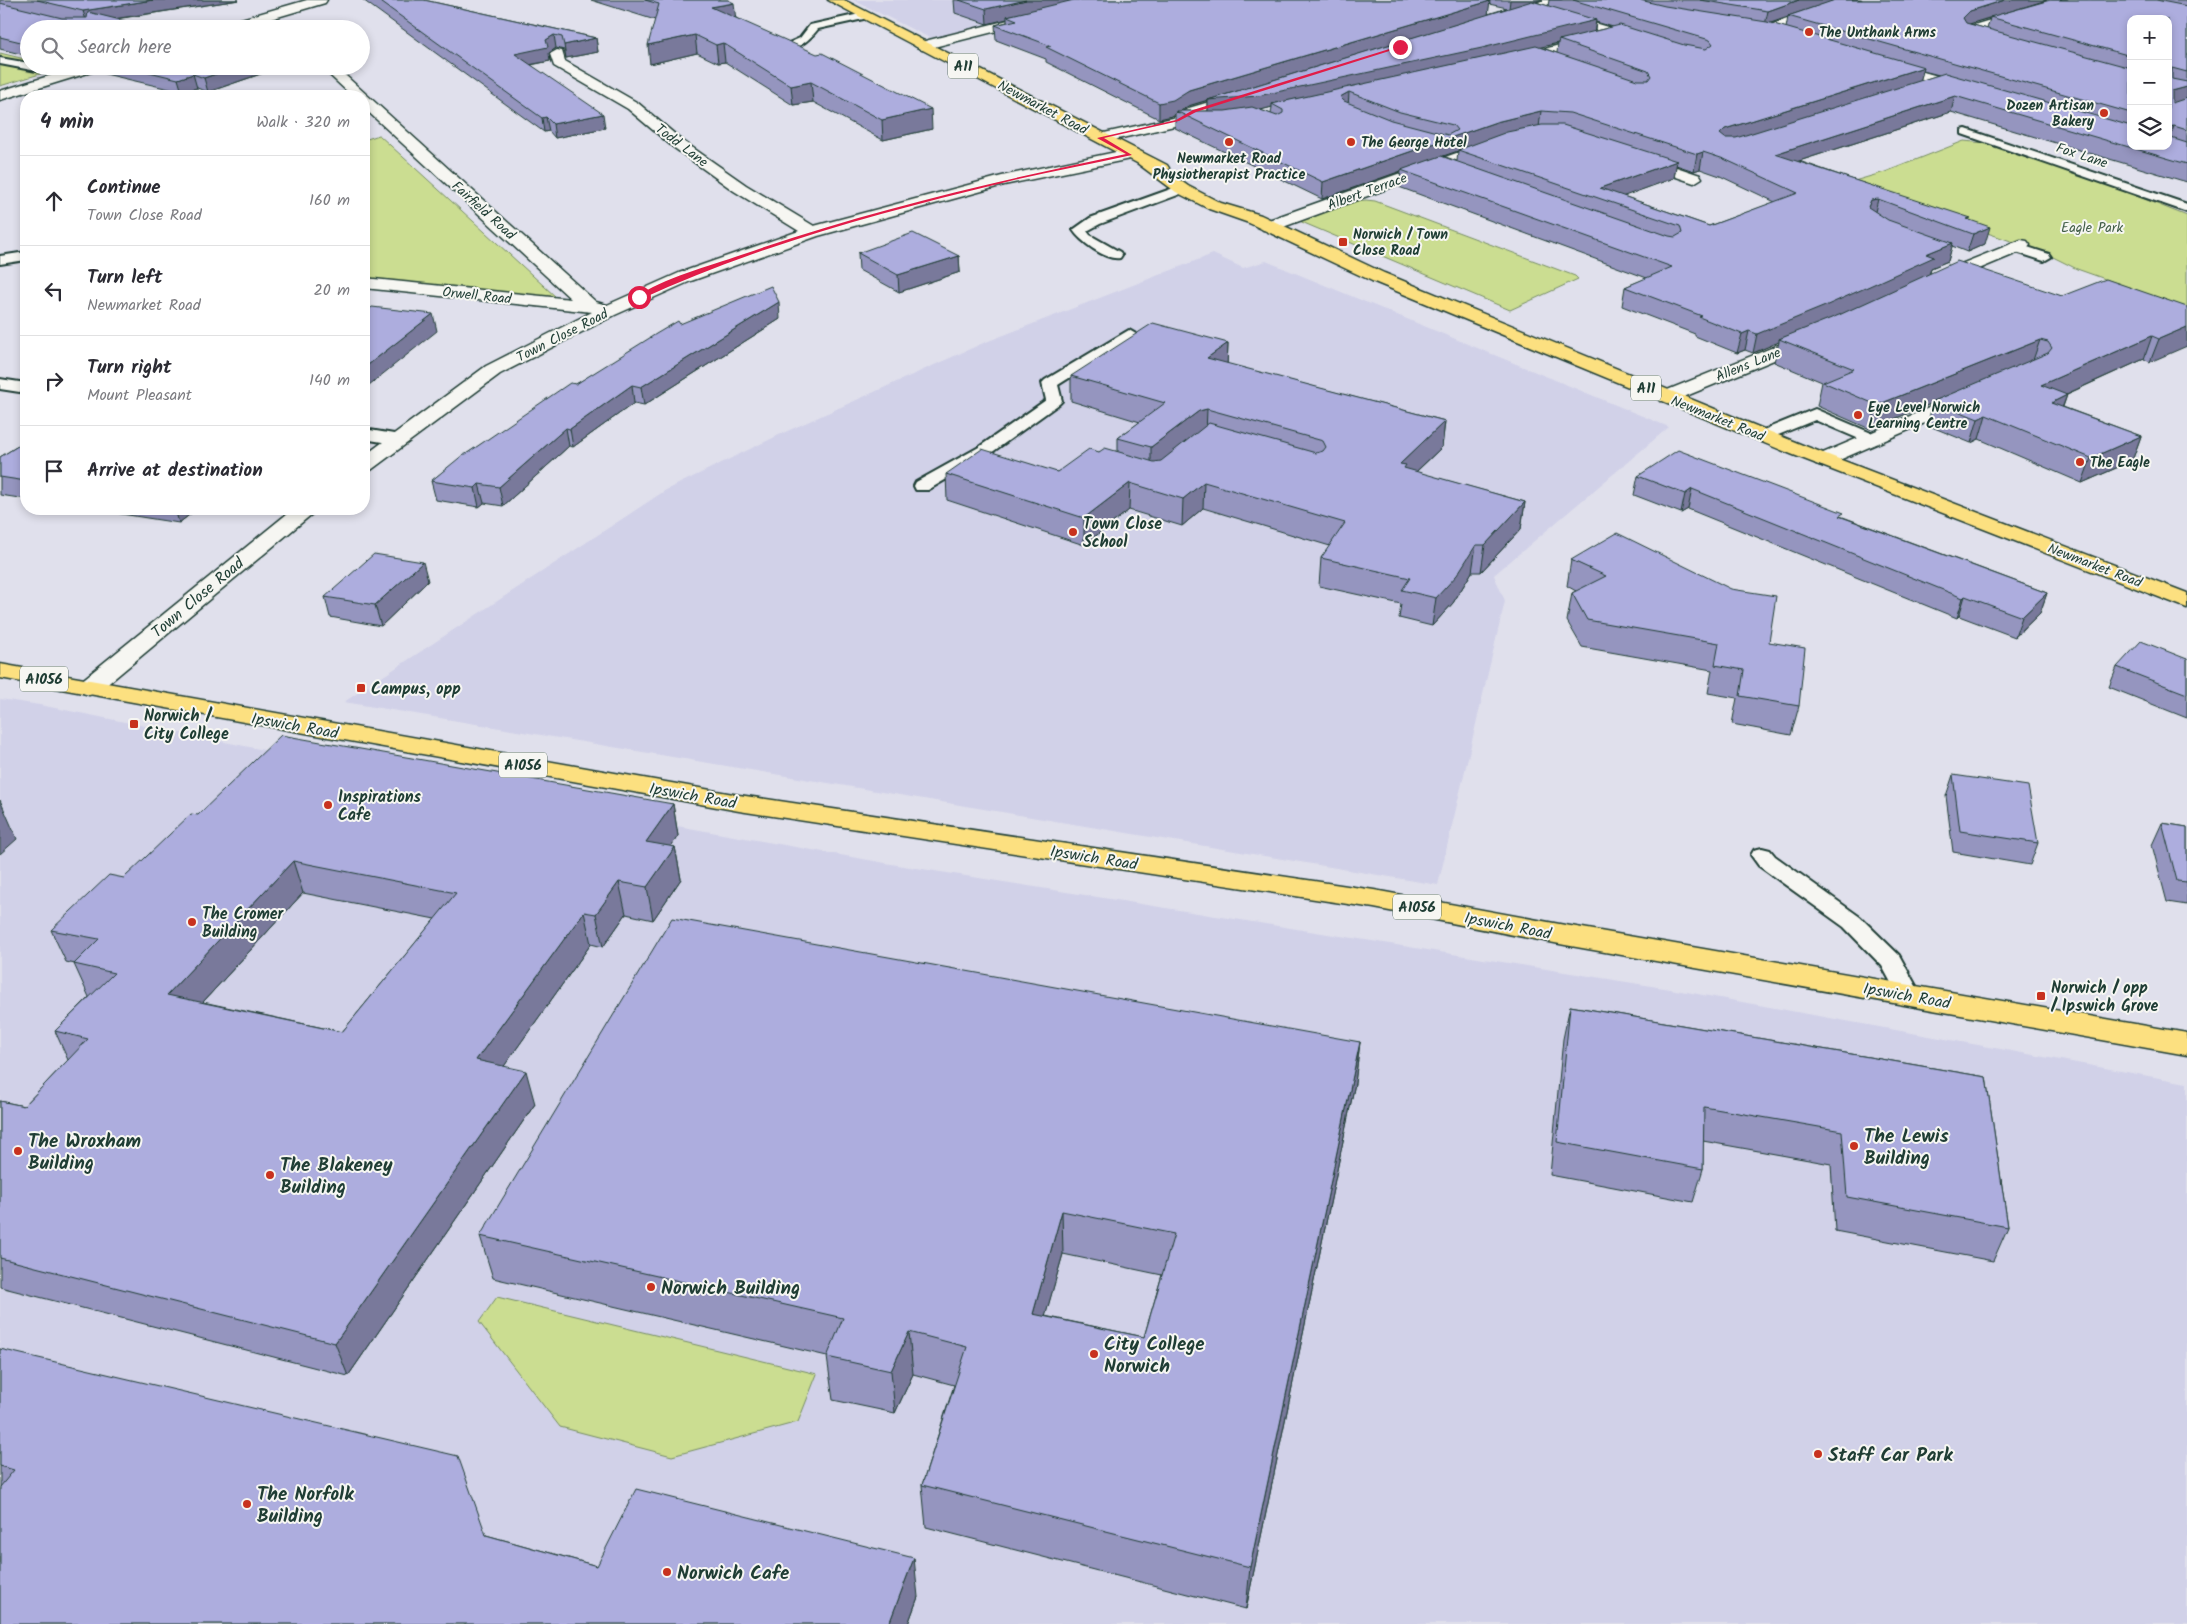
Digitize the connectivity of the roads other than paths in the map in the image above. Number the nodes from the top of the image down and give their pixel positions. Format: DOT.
graph roads {
  1 [pos="321,0"];
  2 [pos="834,0"];
  3 [pos="1555,0"];
  4 [pos="1855,0"];
  5 [pos="2062,0"];
  6 [pos="1529,8"];
  7 [pos="1048,14"];
  8 [pos="1498,15"];
  9 [pos="267,16"];
  10 [pos="864,16"];
  11 [pos="253,20"];
  12 [pos="274,20"];
  13 [pos="1748,28"];
  14 [pos="1766,31"];
  15 [pos="1792,38"];
  16 [pos="1987,39"];
  17 [pos="922,46"];
  18 [pos="780,49"];
  19 [pos="557,54"];
  20 [pos="1536,56"];
  21 [pos="1,60"];
  22 [pos="1867,60"];
  23 [pos="20,64"];
  24 [pos="1503,64"];
  25 [pos="1562,64"];
  26 [pos="65,75"];
  27 [pos="337,75"];
  28 [pos="1942,82"];
  29 [pos="353,90"];
  30 [pos="1258,91"];
  31 [pos="1914,91"];
  32 [pos="1978,92"];
  33 [pos="0,96"];
  34 [pos="370,105"];
  35 [pos="1178,120"];
  36 [pos="1213,120"];
  37 [pos="1966,132"];
  38 [pos="1100,138"];
  39 [pos="1507,141"];
  40 [pos="1628,156"];
  41 [pos="1137,158"];
  42 [pos="1439,166"];
  43 [pos="1457,172"];
  44 [pos="1694,178"];
  45 [pos="1182,189"];
  46 [pos="2187,208"];
  47 [pos="1262,223"];
  48 [pos="812,232"];
  49 [pos="2018,246"];
  50 [pos="1949,254"];
  51 [pos="1116,255"];
  52 [pos="20,257"];
  53 [pos="2044,257"];
  54 [pos="0,260"];
  55 [pos="1975,263"];
  56 [pos="370,284"];
  57 [pos="1923,286"];
  58 [pos="590,306"];
  59 [pos="609,311"];
  60 [pos="1826,332"];
  61 [pos="1129,334"];
  62 [pos="0,384"];
  63 [pos="20,387"];
  64 [pos="1979,393"];
  65 [pos="1667,397"];
  66 [pos="370,435"];
  67 [pos="1762,436"];
  68 [pos="1870,438"];
  69 [pos="400,440"];
  70 [pos="1823,460"];
  71 [pos="370,462"];
  72 [pos="922,486"];
  73 [pos="299,515"];
  74 [pos="2187,600"];
  75 [pos="0,671"];
  76 [pos="89,687"];
  77 [pos="1762,854"];
  78 [pos="1909,995"];
  79 [pos="2187,1044"];
  1 -- 9 [label="street"];
  2 -- 10 [label="main road, Newmarket Road / A11"];
  3 -- 6 [label="street"];
  4 -- 14 [label="street"];
  5 -- 16 [label="street"];
  6 -- 8 [label="street"];
  6 -- 20 [label="street"];
  7 -- 17 [label="street"];
  9 -- 11 [label="street"];
  9 -- 12 [label="street"];
  10 -- 17 [label="main road, Newmarket Road / A11"];
  10 -- 18 [label="lane"];
  13 -- 14 [label="street"];
  14 -- 15 [label="street"];
  17 -- 38 [label="main road, Newmarket Road / A11"];
  19 -- 48 [label="street, Todd Lane"];
  20 -- 24 [label="street"];
  20 -- 25 [label="street"];
  21 -- 23 [label="lane"];
  22 -- 28 [label="street"];
  26 -- 33 [label="street"];
  27 -- 29 [label="street"];
  28 -- 31 [label="street"];
  28 -- 32 [label="street"];
  30 -- 35 [label="street"];
  34 -- 58 [label="street, Fairfield Road"];
  35 -- 36 [label="street"];
  35 -- 38 [label="street"];
  37 -- 46 [label="lane, Fox Lane"];
  38 -- 41 [label="main road, Newmarket Road / A11"];
  39 -- 42 [label="street, Albert Terrace"];
  40 -- 44 [label="street"];
  41 -- 45 [label="main road, Newmarket Road / A11"];
  41 -- 47 [label="main road, Newmarket Road / A11"];
  41 -- 48 [label="street, Town Close Road"];
  42 -- 43 [label="lane"];
  42 -- 47 [label="street, Albert Terrace"];
  45 -- 47 [label="main road, Newmarket Road / A11"];
  45 -- 51 [label="lane"];
  47 -- 65 [label="main road, Newmarket Road / A11"];
  48 -- 59 [label="street, Town Close Road"];
  49 -- 53 [label="lane"];
  49 -- 55 [label="street"];
  50 -- 55 [label="street"];
  52 -- 54 [label="lane"];
  55 -- 57 [label="street"];
  56 -- 58 [label="street, Orwell Road"];
  58 -- 59 [label="street, Fairfield Road"];
  59 -- 69 [label="street, Town Close Road"];
  60 -- 65 [label="street, Allens Lane"];
  61 -- 72 [label="lane"];
  62 -- 63 [label="lane"];
  64 -- 68 [label="street"];
  65 -- 67 [label="main road, Newmarket Road / A11"];
  66 -- 69 [label="lane"];
  67 -- 68 [label="lane"];
  67 -- 70 [label="main road, Newmarket Road / A11"];
  68 -- 70 [label="street"];
  69 -- 71 [label="street, Town Close Road"];
  70 -- 74 [label="main road, Newmarket Road / A11"];
  73 -- 76 [label="street, Town Close Road"];
  75 -- 76 [label="main road, Ipswich Road / A1056"];
  76 -- 78 [label="main road, Ipswich Road / A1056"];
  77 -- 78 [label="lane"];
  78 -- 79 [label="main road, Ipswich Road / A1056"];
}
